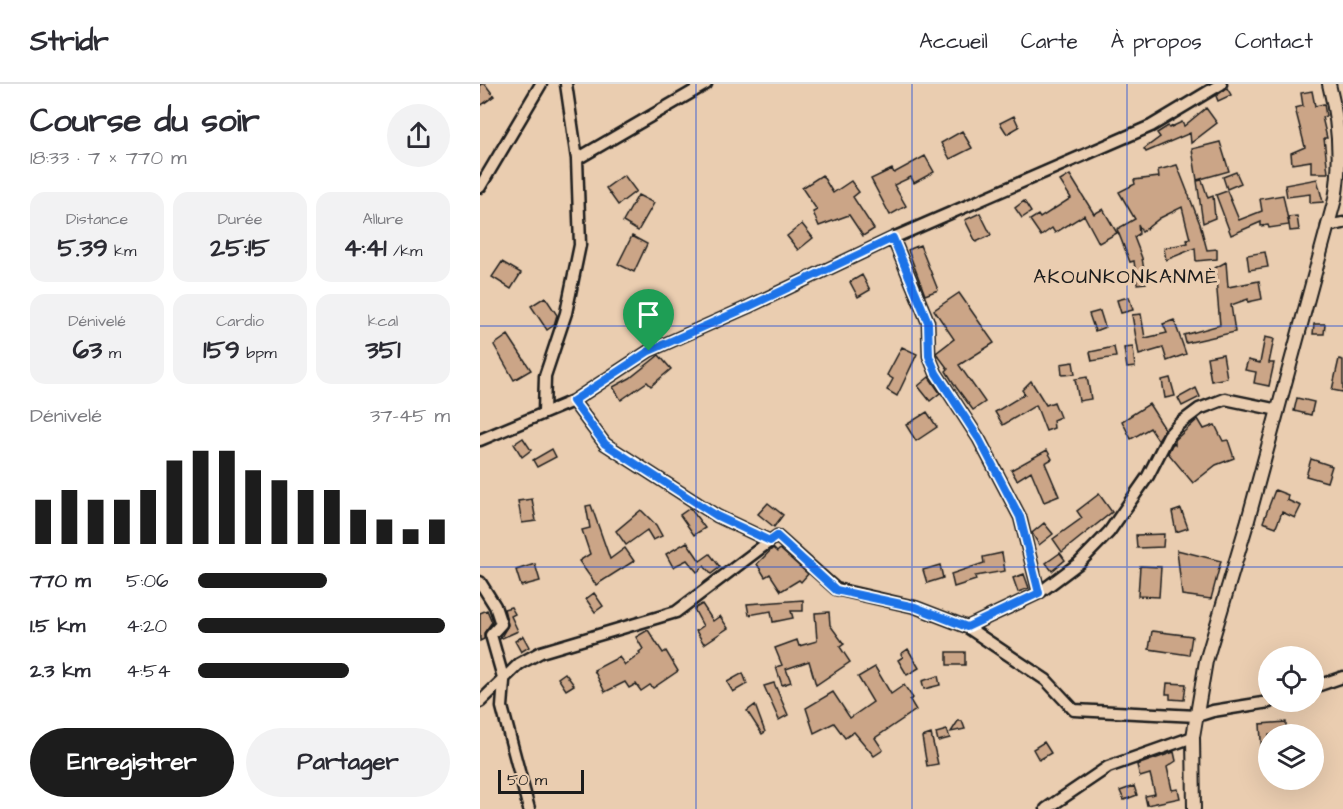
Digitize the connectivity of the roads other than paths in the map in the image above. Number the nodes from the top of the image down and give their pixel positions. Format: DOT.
graph roads {
  1 [pos="541,84"];
  2 [pos="566,84"];
  3 [pos="706,84"];
  4 [pos="1221,84"];
  5 [pos="1329,84"];
  6 [pos="578,159"];
  7 [pos="480,186"];
  8 [pos="1343,223"];
  9 [pos="1327,226"];
  10 [pos="893,238"];
  11 [pos="573,401"];
  12 [pos="1278,410"];
  13 [pos="544,412"];
  14 [pos="480,440"];
  15 [pos="770,541"];
  16 [pos="480,582"];
  17 [pos="1039,593"];
  18 [pos="967,627"];
  19 [pos="1343,677"];
  20 [pos="504,681"];
  21 [pos="1324,684"];
  22 [pos="480,702"];
  23 [pos="1258,704"];
  24 [pos="1197,716"];
  25 [pos="1193,737"];
  26 [pos="529,809"];
  27 [pos="1046,809"];
  28 [pos="1194,809"];
  1 -- 7 [label="street"];
  2 -- 6 [label="street"];
  3 -- 6 [label="street"];
  4 -- 10 [label="street"];
  5 -- 9 [label="street"];
  6 -- 13 [label="street"];
  8 -- 9 [label="street"];
  9 -- 12 [label="street"];
  10 -- 11 [label="street"];
  10 -- 17 [label="street"];
  11 -- 13 [label="street"];
  11 -- 15 [label="street"];
  12 -- 17 [label="street"];
  12 -- 24 [label="street"];
  13 -- 14 [label="street"];
  15 -- 18 [label="street"];
  15 -- 20 [label="street"];
  16 -- 20 [label="street"];
  17 -- 18 [label="street"];
  18 -- 24 [label="street"];
  19 -- 21 [label="street"];
  20 -- 22 [label="street"];
  20 -- 26 [label="street"];
  23 -- 24 [label="street"];
  24 -- 25 [label="street"];
  25 -- 27 [label="street"];
  25 -- 28 [label="street"];
}
